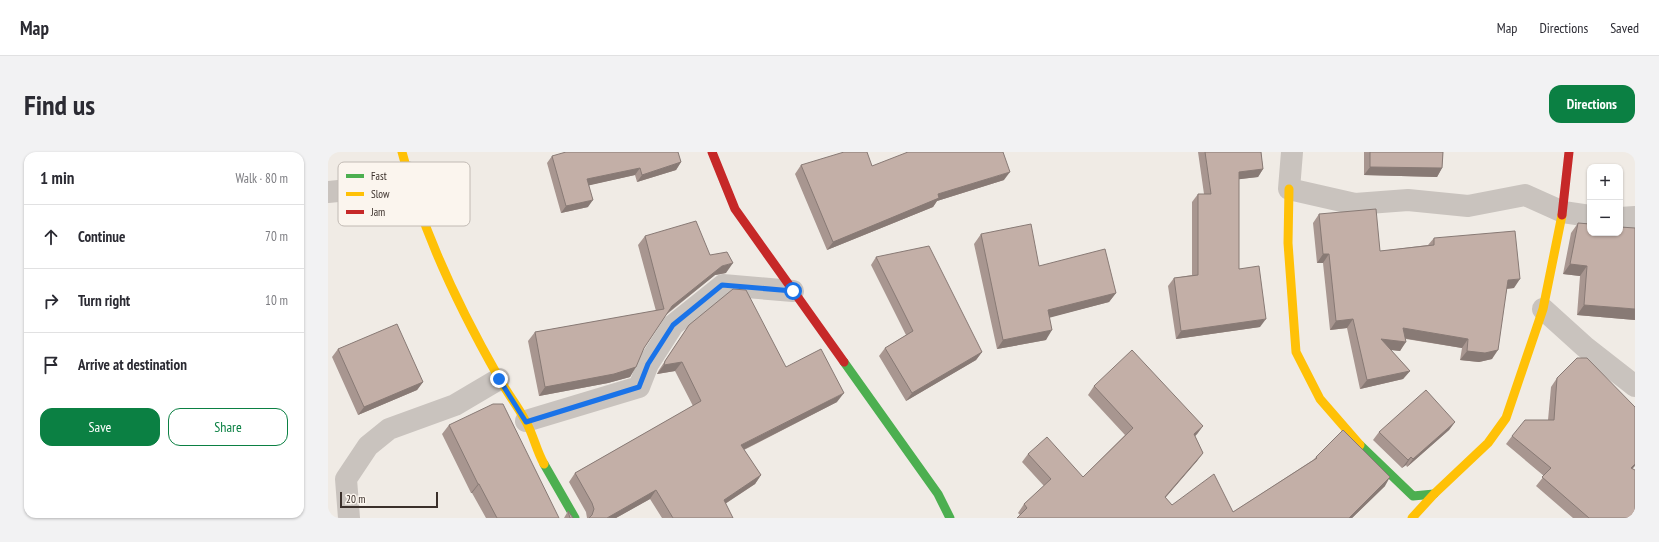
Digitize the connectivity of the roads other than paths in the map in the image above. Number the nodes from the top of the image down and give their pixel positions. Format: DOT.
graph roads {
  1 [pos="712,152"];
  2 [pos="1292,152"];
  3 [pos="1569,152"];
  4 [pos="1290,189"];
  5 [pos="338,191"];
  6 [pos="328,192"];
  7 [pos="1563,212"];
  8 [pos="1587,216"];
  9 [pos="1635,217"];
  10 [pos="1623,218"];
  11 [pos="428,226"];
  12 [pos="793,291"];
  13 [pos="1543,309"];
  14 [pos="499,379"];
  15 [pos="1635,386"];
  16 [pos="526,422"];
  17 [pos="1434,494"];
  18 [pos="349,518"];
  19 [pos="575,518"];
  20 [pos="950,518"];
  21 [pos="1412,518"];
  1 -- 12 [label="street"];
  2 -- 4 [label="street"];
  3 -- 7 [label="street"];
  4 -- 7 [label="street"];
  4 -- 17 [label="street"];
  5 -- 6 [label="street"];
  7 -- 8 [label="street"];
  7 -- 13 [label="street"];
  9 -- 10 [label="street"];
  11 -- 14 [label="street"];
  12 -- 16 [label="street"];
  12 -- 20 [label="street"];
  13 -- 15 [label="street"];
  13 -- 17 [label="street"];
  14 -- 16 [label="street"];
  14 -- 18 [label="street"];
  16 -- 19 [label="street"];
  17 -- 21 [label="street"];
}
